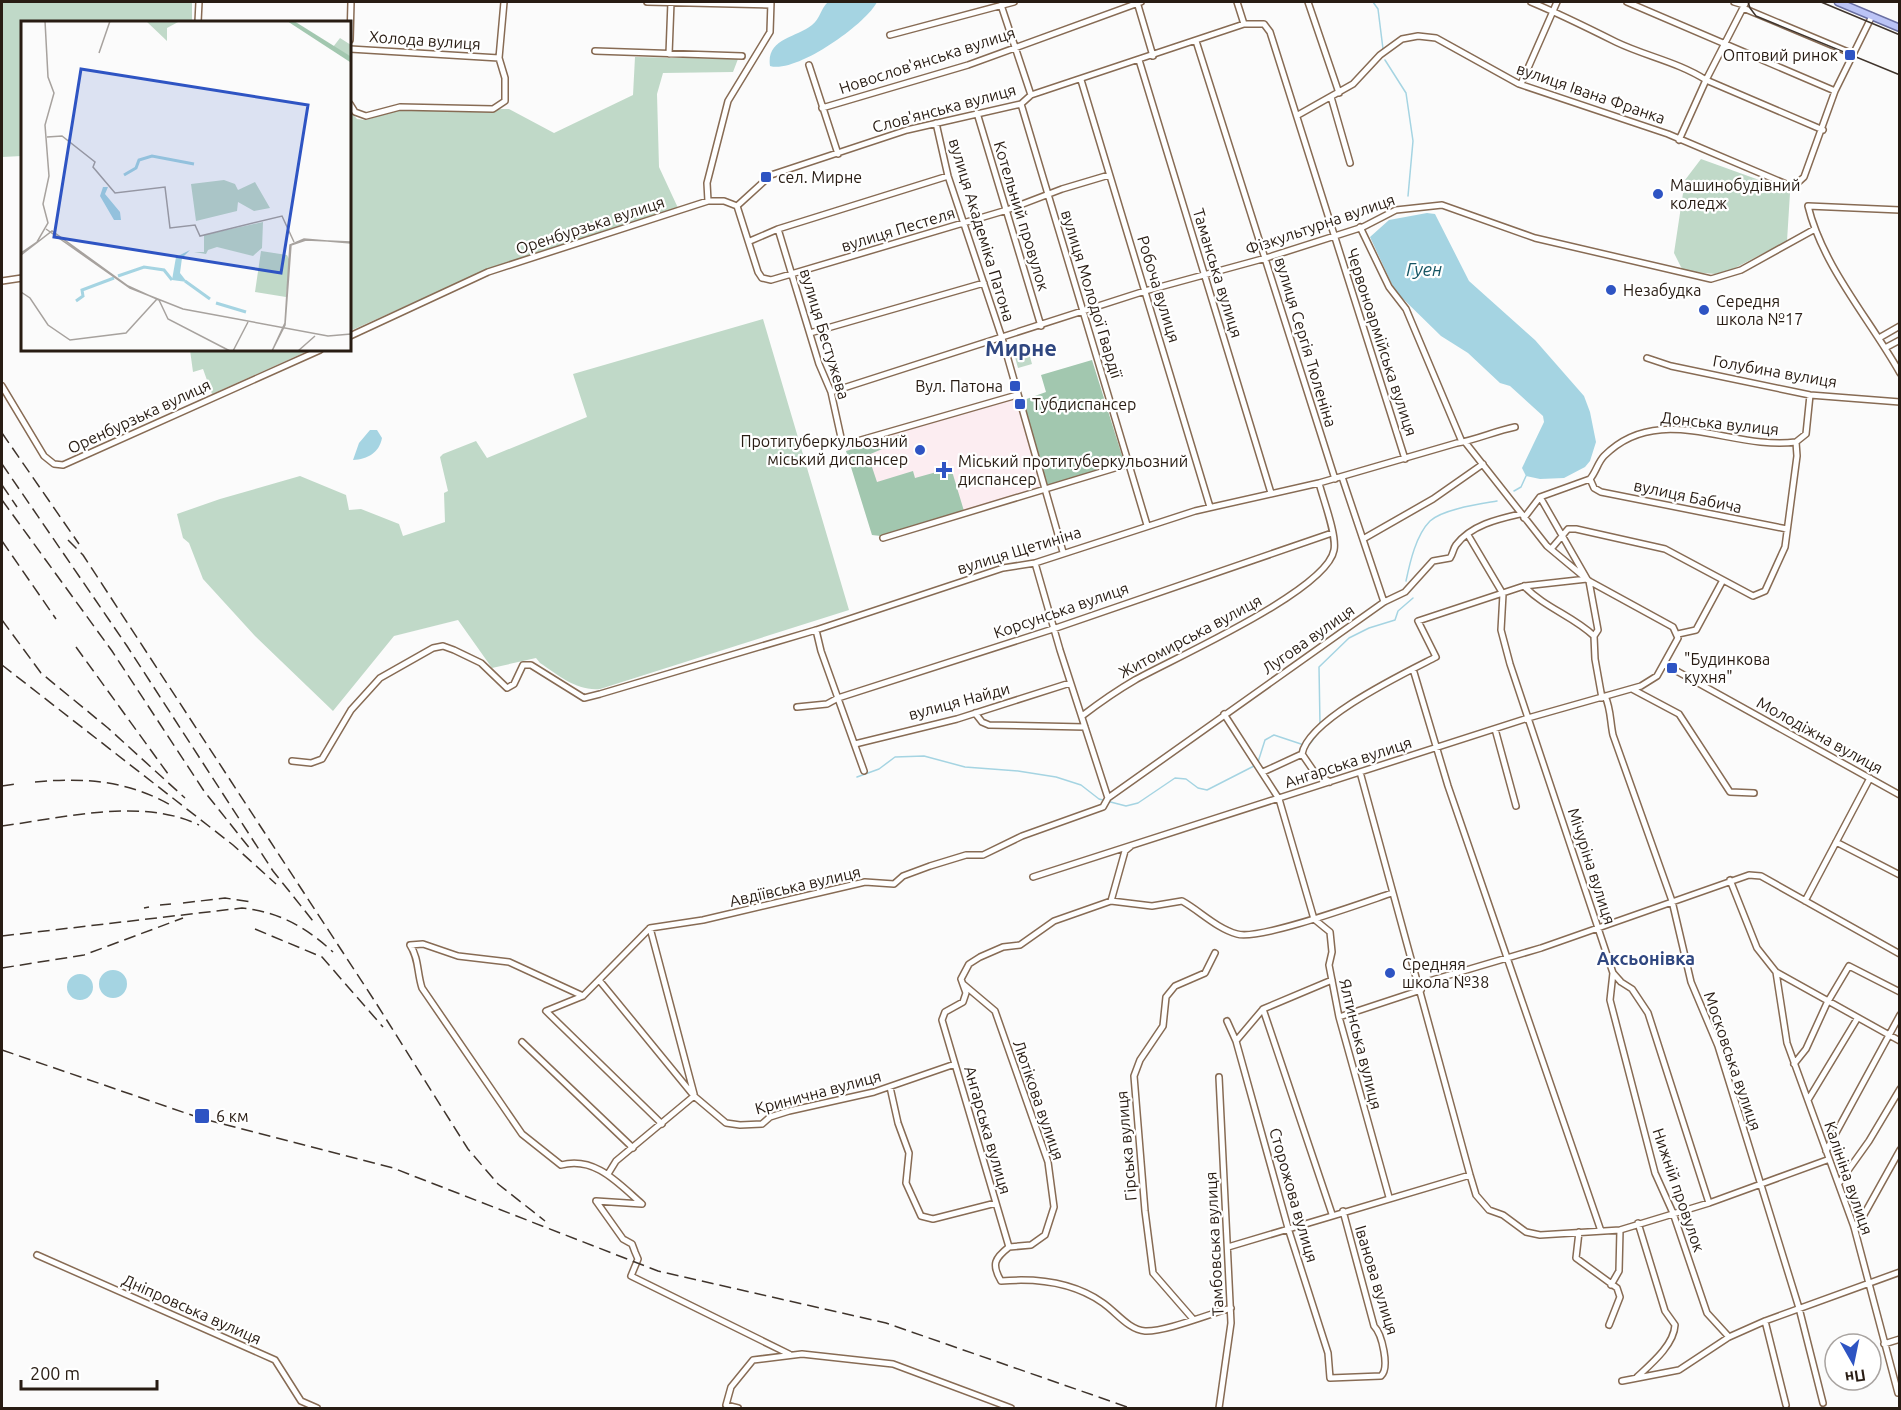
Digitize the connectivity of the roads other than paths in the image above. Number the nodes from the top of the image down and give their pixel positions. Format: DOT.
graph roads {
  1 [pos="199,2"];
  2 [pos="351,2"];
  3 [pos="504,2"];
  4 [pos="647,2"];
  5 [pos="671,2"];
  6 [pos="1014,2"];
  7 [pos="1138,2"];
  8 [pos="1237,2"];
  9 [pos="1308,2"];
  10 [pos="1531,2"];
  11 [pos="1557,2"];
  12 [pos="1627,2"];
  13 [pos="1734,2"];
  14 [pos="1838,2"];
  15 [pos="771,3"];
  16 [pos="1001,5"];
  17 [pos="1744,5"];
  18 [pos="1552,10"];
  19 [pos="1872,16"];
  20 [pos="198,21"];
  21 [pos="350,21"];
  22 [pos="1244,24"];
  23 [pos="1268,27"];
  24 [pos="1899,28"];
  25 [pos="890,35"];
  26 [pos="1196,41"];
  27 [pos="1725,44"];
  28 [pos="1014,47"];
  29 [pos="351,49"];
  30 [pos="595,51"];
  31 [pos="669,54"];
  32 [pos="1853,54"];
  33 [pos="742,56"];
  34 [pos="1153,56"];
  35 [pos="499,58"];
  36 [pos="1139,60"];
  37 [pos="809,66"];
  38 [pos="1081,80"];
  39 [pos="1706,80"];
  40 [pos="1521,84"];
  41 [pos="1835,91"];
  42 [pos="1339,93"];
  43 [pos="1031,95"];
  44 [pos="1330,98"];
  45 [pos="1021,104"];
  46 [pos="351,106"];
  47 [pos="822,108"];
  48 [pos="977,113"];
  49 [pos="1298,115"];
  50 [pos="936,123"];
  51 [pos="1823,130"];
  52 [pos="1679,140"];
  53 [pos="838,154"];
  54 [pos="1350,163"];
  55 [pos="1109,175"];
  56 [pos="948,176"];
  57 [pos="1048,194"];
  58 [pos="708,201"];
  59 [pos="737,206"];
  60 [pos="1007,210"];
  61 [pos="1899,210"];
  62 [pos="964,223"];
  63 [pos="1360,228"];
  64 [pos="778,229"];
  65 [pos="1815,229"];
  66 [pos="1333,235"];
  67 [pos="750,242"];
  68 [pos="1266,258"];
  69 [pos="792,275"];
  70 [pos="1205,276"];
  71 [pos="21,278"];
  72 [pos="2,281"];
  73 [pos="984,283"];
  74 [pos="1145,291"];
  75 [pos="1082,311"];
  76 [pos="1041,326"];
  77 [pos="1899,326"];
  78 [pos="810,333"];
  79 [pos="351,336"];
  80 [pos="1002,338"];
  81 [pos="1879,338"];
  82 [pos="1899,340"];
  83 [pos="1885,348"];
  84 [pos="318,351"];
  85 [pos="1647,358"];
  86 [pos="1899,372"];
  87 [pos="2,386"];
  88 [pos="831,392"];
  89 [pos="1017,395"];
  90 [pos="1810,395"];
  91 [pos="1899,402"];
  92 [pos="1515,427"];
  93 [pos="1463,442"];
  94 [pos="1796,442"];
  95 [pos="1404,459"];
  96 [pos="1128,464"];
  97 [pos="1483,464"];
  98 [pos="1338,478"];
  99 [pos="1590,479"];
  100 [pos="1319,483"];
  101 [pos="1046,489"];
  102 [pos="1271,493"];
  103 [pos="1540,497"];
  104 [pos="1210,507"];
  105 [pos="1522,516"];
  106 [pos="1147,525"];
  107 [pos="1787,529"];
  108 [pos="1332,533"];
  109 [pos="1563,534"];
  110 [pos="1468,535"];
  111 [pos="883,538"];
  112 [pos="1363,539"];
  113 [pos="1551,549"];
  114 [pos="1063,552"];
  115 [pos="1035,563"];
  116 [pos="1588,580"];
  117 [pos="1723,580"];
  118 [pos="1524,586"];
  119 [pos="1503,594"];
  120 [pos="1384,602"];
  121 [pos="1053,629"];
  122 [pos="816,630"];
  123 [pos="1678,634"];
  124 [pos="1594,636"];
  125 [pos="1664,664"];
  126 [pos="1413,669"];
  127 [pos="1070,683"];
  128 [pos="1632,689"];
  129 [pos="1603,697"];
  130 [pos="838,698"];
  131 [pos="797,707"];
  132 [pos="975,713"];
  133 [pos="1224,714"];
  134 [pos="1082,716"];
  135 [pos="1528,718"];
  136 [pos="1085,727"];
  137 [pos="1495,729"];
  138 [pos="855,744"];
  139 [pos="1437,747"];
  140 [pos="1302,749"];
  141 [pos="292,761"];
  142 [pos="864,771"];
  143 [pos="1263,772"];
  144 [pos="1360,772"];
  145 [pos="1870,778"];
  146 [pos="1330,782"];
  147 [pos="1754,793"];
  148 [pos="1899,795"];
  149 [pos="1108,798"];
  150 [pos="1279,799"];
  151 [pos="1516,806"];
  152 [pos="1836,842"];
  153 [pos="1135,843"];
  154 [pos="1899,875"];
  155 [pos="1033,877"];
  156 [pos="1730,880"];
  157 [pos="1392,893"];
  158 [pos="1111,901"];
  159 [pos="1672,901"];
  160 [pos="1805,901"];
  161 [pos="1314,919"];
  162 [pos="1598,926"];
  163 [pos="650,928"];
  164 [pos="1215,953"];
  165 [pos="1899,954"];
  166 [pos="1506,958"];
  167 [pos="1776,972"];
  168 [pos="1613,973"];
  169 [pos="599,980"];
  170 [pos="1332,980"];
  171 [pos="963,984"];
  172 [pos="1420,987"];
  173 [pos="1899,992"];
  174 [pos="583,996"];
  175 [pos="1827,1003"];
  176 [pos="1263,1009"];
  177 [pos="1899,1015"];
  178 [pos="1339,1017"];
  179 [pos="1857,1019"];
  180 [pos="1227,1021"];
  181 [pos="1889,1035"];
  182 [pos="1236,1041"];
  183 [pos="1899,1041"];
  184 [pos="522,1042"];
  185 [pos="955,1064"];
  186 [pos="1794,1064"];
  187 [pos="1219,1077"];
  188 [pos="890,1087"];
  189 [pos="1899,1089"];
  190 [pos="694,1096"];
  191 [pos="1808,1100"];
  192 [pos="662,1124"];
  193 [pos="633,1148"];
  194 [pos="1899,1150"];
  195 [pos="1826,1151"];
  196 [pos="1827,1160"];
  197 [pos="608,1174"];
  198 [pos="1470,1174"];
  199 [pos="1839,1183"];
  200 [pos="1760,1185"];
  201 [pos="1389,1197"];
  202 [pos="996,1203"];
  203 [pos="1709,1203"];
  204 [pos="1343,1211"];
  205 [pos="1673,1213"];
  206 [pos="1332,1214"];
  207 [pos="1638,1223"];
  208 [pos="1854,1227"];
  209 [pos="1288,1228"];
  210 [pos="1620,1230"];
  211 [pos="1601,1231"];
  212 [pos="1579,1232"];
  213 [pos="1009,1247"];
  214 [pos="1228,1247"];
  215 [pos="37,1255"];
  216 [pos="1899,1272"];
  217 [pos="1868,1284"];
  218 [pos="1611,1285"];
  219 [pos="1231,1308"];
  220 [pos="1799,1308"];
  221 [pos="1193,1318"];
  222 [pos="1766,1321"];
  223 [pos="1609,1325"];
  224 [pos="1729,1337"];
  225 [pos="1899,1339"];
  226 [pos="1884,1344"];
  227 [pos="789,1354"];
  228 [pos="1330,1378"];
  229 [pos="1636,1379"];
  230 [pos="1622,1381"];
  231 [pos="1898,1393"];
  232 [pos="1823,1403"];
  233 [pos="1786,1405"];
  234 [pos="316,1408"];
  235 [pos="738,1408"];
  236 [pos="1011,1408"];
  237 [pos="1219,1408"];
  1 -- 20 [label="street"];
  2 -- 21 [label="street"];
  3 -- 35 [label="street"];
  4 -- 5 [label="street"];
  5 -- 15 [label="street"];
  5 -- 31 [label="street"];
  6 -- 16 [label="street"];
  7 -- 28 [label="street, Новослов'янська вулиця"];
  7 -- 34 [label="street"];
  8 -- 22 [label="street"];
  9 -- 42 [label="street"];
  10 -- 18 [label="street"];
  11 -- 18 [label="street"];
  12 -- 27 [label="street"];
  13 -- 17 [label="street"];
  14 -- 19 [label="main road"];
  15 -- 58 [label="street"];
  16 -- 25 [label="street"];
  16 -- 28 [label="street"];
  17 -- 27 [label="street"];
  17 -- 32 [label="street"];
  18 -- 39 [label="street"];
  18 -- 40 [label="street"];
  19 -- 24 [label="main road"];
  19 -- 32 [label="street"];
  22 -- 23 [label="street, Слов'янська вулиця"];
  22 -- 26 [label="street, Слов'янська вулиця"];
  23 -- 49 [label="street, Червоноармійська вулиця"];
  26 -- 34 [label="street, Слов'янська вулиця"];
  26 -- 68 [label="street, вулиця Сергія Тюленіна"];
  27 -- 39 [label="street"];
  27 -- 41 [label="street"];
  28 -- 43 [label="street"];
  28 -- 47 [label="street, Новослов'янська вулиця"];
  29 -- 35 [label="street, Холода вулиця"];
  30 -- 31 [label="street"];
  31 -- 33 [label="street"];
  32 -- 41 [label="street"];
  34 -- 36 [label="street, Слов'янська вулиця"];
  35 -- 46 [label="street"];
  36 -- 38 [label="street, Слов'янська вулиця"];
  36 -- 70 [label="street, Таманська вулиця"];
  37 -- 47 [label="street"];
  38 -- 43 [label="street, Слов'янська вулиця"];
  38 -- 55 [label="street, Робоча вулиця"];
  39 -- 51 [label="street"];
  39 -- 52 [label="street"];
  40 -- 42 [label="street, вулиця Івана Франка"];
  40 -- 52 [label="street, вулиця Івана Франка"];
  41 -- 51 [label="street"];
  42 -- 44 [label="street, вулиця Івана Франка"];
  43 -- 45 [label="street, Слов'янська вулиця"];
  44 -- 49 [label="street, вулиця Івана Франка"];
  44 -- 54 [label="street"];
  45 -- 48 [label="street, Слов'янська вулиця"];
  45 -- 57 [label="street, вулиця Молодої Гвардії"];
  47 -- 53 [label="street"];
  48 -- 50 [label="street, Слов'янська вулиця"];
  48 -- 60 [label="street, Котельний провулок"];
  49 -- 66 [label="street, Червоноармійська вулиця"];
  50 -- 53 [label="street, Слов'янська вулиця"];
  50 -- 56 [label="street, вулиця Академіка Патона"];
  51 -- 52 [label="street, вулиця Івана Франка"];
  53 -- 59 [label="street, Слов'янська вулиця"];
  55 -- 57 [label="street, вулиця Пестеля"];
  55 -- 74 [label="street, Робоча вулиця"];
  56 -- 62 [label="street, вулиця Академіка Патона"];
  56 -- 64 [label="street"];
  57 -- 60 [label="street, вулиця Пестеля"];
  57 -- 75 [label="street, вулиця Молодої Гвардії"];
  58 -- 59 [label="street"];
  58 -- 79 [label="street, Оренбурзька вулиця"];
  59 -- 67 [label="street"];
  60 -- 62 [label="street, вулиця Пестеля"];
  60 -- 76 [label="street, Котельний провулок"];
  61 -- 65 [label="street"];
  62 -- 69 [label="street, вулиця Пестеля"];
  62 -- 73 [label="street, вулиця Академіка Патона"];
  63 -- 65 [label="street, Фізкультурна вулиця"];
  63 -- 66 [label="street, Фізкультурна вулиця"];
  63 -- 93 [label="street"];
  64 -- 67 [label="street"];
  64 -- 69 [label="street, вулиця Бестужева"];
  65 -- 81 [label="street"];
  66 -- 68 [label="street, Фізкультурна вулиця"];
  66 -- 95 [label="street, Червоноармійська вулиця"];
  67 -- 69 [label="street, вулиця Пестеля"];
  68 -- 70 [label="street, Фізкультурна вулиця"];
  68 -- 98 [label="street, вулиця Сергія Тюленіна"];
  69 -- 78 [label="street, вулиця Бестужева"];
  70 -- 74 [label="street, Фізкультурна вулиця"];
  70 -- 102 [label="street, Таманська вулиця"];
  71 -- 72 [label="street"];
  73 -- 78 [label="street"];
  73 -- 80 [label="street, вулиця Академіка Патона"];
  74 -- 75 [label="street, Фізкультурна вулиця"];
  74 -- 104 [label="street, Робоча вулиця"];
  75 -- 76 [label="street, Фізкультурна вулиця"];
  75 -- 96 [label="street, вулиця Молодої Гвардії"];
  76 -- 80 [label="street, Фізкультурна вулиця"];
  77 -- 81 [label="street"];
  78 -- 88 [label="street, вулиця Бестужева"];
  80 -- 88 [label="street, Фізкультурна вулиця"];
  80 -- 89 [label="street, вулиця Академіка Патона"];
  81 -- 83 [label="street"];
  82 -- 83 [label="street"];
  83 -- 86 [label="street"];
  84 -- 87 [label="street, Оренбурзька вулиця"];
  85 -- 90 [label="street, Голубина вулиця"];
  88 -- 89 [label="street, вулиця Бестужева"];
  89 -- 101 [label="street, вулиця Академіка Патона"];
  90 -- 91 [label="street, Голубина вулиця"];
  90 -- 94 [label="street"];
  92 -- 93 [label="street, вулиця Щетиніна"];
  93 -- 95 [label="street, вулиця Щетиніна"];
  93 -- 97 [label="street"];
  94 -- 99 [label="street, Донська вулиця"];
  94 -- 107 [label="street"];
  95 -- 98 [label="street, вулиця Щетиніна"];
  96 -- 101 [label="street"];
  96 -- 106 [label="street, вулиця Молодої Гвардії"];
  97 -- 105 [label="street"];
  97 -- 112 [label="street"];
  98 -- 100 [label="street, вулиця Щетиніна"];
  98 -- 112 [label="street, вулиця Сергія Тюленіна"];
  99 -- 103 [label="street"];
  99 -- 107 [label="street, вулиця Бабича"];
  100 -- 102 [label="street, вулиця Щетиніна"];
  100 -- 108 [label="street, Житомирська вулиця"];
  101 -- 111 [label="street"];
  101 -- 114 [label="street, вулиця Академіка Патона"];
  102 -- 104 [label="street, вулиця Щетиніна"];
  103 -- 105 [label="street"];
  103 -- 109 [label="street, Московська вулиця"];
  104 -- 106 [label="street, вулиця Щетиніна"];
  105 -- 110 [label="street, Лугова вулиця"];
  105 -- 113 [label="street"];
  106 -- 114 [label="street, вулиця Щетиніна"];
  107 -- 117 [label="street"];
  108 -- 121 [label="street, Корсунська вулиця"];
  108 -- 134 [label="street, Житомирська вулиця"];
  109 -- 113 [label="street"];
  109 -- 116 [label="street, Московська вулиця"];
  109 -- 117 [label="street"];
  110 -- 119 [label="street"];
  110 -- 120 [label="street, Лугова вулиця"];
  112 -- 120 [label="street, вулиця Сергія Тюленіна"];
  113 -- 116 [label="street"];
  114 -- 115 [label="street, вулиця Щетиніна"];
  115 -- 121 [label="street"];
  115 -- 122 [label="street, вулиця Щетиніна"];
  116 -- 118 [label="street"];
  116 -- 123 [label="street"];
  116 -- 124 [label="street, Московська вулиця"];
  117 -- 123 [label="street"];
  118 -- 119 [label="street"];
  118 -- 124 [label="street"];
  119 -- 126 [label="street"];
  119 -- 135 [label="street, Мічуріна вулиця"];
  120 -- 133 [label="street, Лугова вулиця"];
  121 -- 127 [label="street"];
  121 -- 130 [label="street, Корсунська вулиця"];
  122 -- 130 [label="street"];
  122 -- 141 [label="street, вулиця Щетиніна"];
  123 -- 125 [label="street"];
  124 -- 129 [label="street, Московська вулиця"];
  125 -- 128 [label="street, Ангарська вулиця"];
  125 -- 145 [label="street, Молодіжна вулиця"];
  126 -- 139 [label="street"];
  126 -- 140 [label="street"];
  127 -- 132 [label="street, вулиця Найди"];
  127 -- 134 [label="street"];
  128 -- 129 [label="street, Ангарська вулиця"];
  128 -- 147 [label="street"];
  129 -- 135 [label="street, Ангарська вулиця"];
  129 -- 159 [label="street, Московська вулиця"];
  130 -- 131 [label="street, Корсунська вулиця"];
  130 -- 138 [label="street"];
  132 -- 136 [label="street"];
  132 -- 138 [label="street, вулиця Найди"];
  133 -- 143 [label="street, Ялтинська вулиця"];
  133 -- 149 [label="street, Лугова вулиця"];
  134 -- 136 [label="street"];
  135 -- 137 [label="street, Ангарська вулиця"];
  135 -- 162 [label="street, Мічуріна вулиця"];
  136 -- 149 [label="street"];
  137 -- 139 [label="street, Ангарська вулиця"];
  137 -- 151 [label="street"];
  138 -- 142 [label="street"];
  139 -- 144 [label="street, Ангарська вулиця"];
  139 -- 166 [label="street"];
  140 -- 143 [label="street"];
  140 -- 146 [label="street"];
  143 -- 150 [label="street, Ялтинська вулиця"];
  144 -- 146 [label="street, Ангарська вулиця"];
  144 -- 157 [label="street"];
  145 -- 148 [label="street, Молодіжна вулиця"];
  145 -- 152 [label="street"];
  146 -- 150 [label="street, Ангарська вулиця"];
  149 -- 163 [label="street, Авдіївська вулиця"];
  150 -- 153 [label="street, Ангарська вулиця"];
  150 -- 161 [label="street, Ялтинська вулиця"];
  152 -- 154 [label="street"];
  152 -- 160 [label="street"];
  153 -- 155 [label="street, Ангарська вулиця"];
  153 -- 158 [label="street"];
  156 -- 159 [label="street"];
  156 -- 160 [label="street"];
  156 -- 167 [label="street"];
  157 -- 161 [label="street"];
  157 -- 172 [label="street"];
  158 -- 161 [label="street"];
  158 -- 171 [label="street"];
  159 -- 162 [label="street"];
  159 -- 200 [label="street, Московська вулиця"];
  160 -- 165 [label="street"];
  161 -- 170 [label="street, Ялтинська вулиця"];
  162 -- 166 [label="street"];
  162 -- 168 [label="street, Мічуріна вулиця"];
  163 -- 169 [label="street"];
  163 -- 190 [label="street"];
  164 -- 221 [label="street, Гірська вулиця"];
  166 -- 172 [label="street"];
  166 -- 211 [label="street"];
  167 -- 175 [label="street"];
  167 -- 186 [label="street, Калініна вулиця"];
  168 -- 203 [label="street, Мічуріна вулиця"];
  168 -- 205 [label="street, Нижній провулок"];
  169 -- 174 [label="street"];
  169 -- 190 [label="street, Кринична вулиця"];
  170 -- 176 [label="street"];
  170 -- 178 [label="street, Ялтинська вулиця"];
  171 -- 185 [label="street, Ангарська вулиця"];
  171 -- 213 [label="street, Лютікова вулиця"];
  172 -- 178 [label="street"];
  172 -- 198 [label="street"];
  173 -- 175 [label="street"];
  174 -- 192 [label="street"];
  174 -- 197 [label="street"];
  175 -- 179 [label="street"];
  175 -- 186 [label="street"];
  176 -- 182 [label="street"];
  176 -- 206 [label="street, Іванова вулиця"];
  177 -- 181 [label="street"];
  178 -- 201 [label="street, Ялтинська вулиця"];
  179 -- 181 [label="street"];
  179 -- 191 [label="street"];
  180 -- 182 [label="street, Сторожова вулиця"];
  181 -- 183 [label="street"];
  181 -- 195 [label="street"];
  182 -- 209 [label="street, Сторожова вулиця"];
  184 -- 193 [label="street"];
  185 -- 188 [label="street, Кринична вулиця"];
  185 -- 202 [label="street, Ангарська вулиця"];
  186 -- 191 [label="street, Калініна вулиця"];
  187 -- 214 [label="street, Тамбовська вулиця"];
  188 -- 190 [label="street, Кринична вулиця"];
  188 -- 202 [label="street"];
  189 -- 199 [label="street"];
  190 -- 192 [label="street"];
  191 -- 195 [label="street, Калініна вулиця"];
  192 -- 193 [label="street"];
  193 -- 197 [label="street"];
  194 -- 208 [label="street"];
  195 -- 196 [label="street, Калініна вулиця"];
  196 -- 199 [label="street, Калініна вулиця"];
  196 -- 200 [label="street"];
  197 -- 227 [label="street"];
  198 -- 201 [label="street"];
  198 -- 212 [label="street"];
  199 -- 208 [label="street, Калініна вулиця"];
  200 -- 203 [label="street"];
  200 -- 220 [label="street, Московська вулиця"];
  201 -- 204 [label="street"];
  202 -- 213 [label="street, Ангарська вулиця"];
  203 -- 205 [label="street"];
  204 -- 206 [label="street"];
  204 -- 228 [label="street, Іванова вулиця"];
  205 -- 207 [label="street"];
  205 -- 224 [label="street, Нижній провулок"];
  206 -- 209 [label="street"];
  207 -- 210 [label="street"];
  207 -- 229 [label="street"];
  208 -- 217 [label="street, Калініна вулиця"];
  209 -- 214 [label="street"];
  209 -- 228 [label="street, Сторожова вулиця"];
  210 -- 211 [label="street"];
  210 -- 218 [label="street"];
  211 -- 212 [label="street"];
  212 -- 218 [label="street"];
  213 -- 221 [label="street"];
  214 -- 219 [label="street, Тамбовська вулиця"];
  215 -- 234 [label="street, Дніпровська вулиця"];
  216 -- 217 [label="street"];
  217 -- 220 [label="street"];
  217 -- 226 [label="street, Калініна вулиця"];
  218 -- 223 [label="street"];
  219 -- 221 [label="street"];
  219 -- 237 [label="street, Тамбовська вулиця"];
  220 -- 222 [label="street"];
  220 -- 232 [label="street, Московська вулиця"];
  222 -- 224 [label="street"];
  222 -- 233 [label="street"];
  224 -- 229 [label="street"];
  225 -- 226 [label="street"];
  226 -- 231 [label="street, Калініна вулиця"];
  227 -- 235 [label="street"];
  227 -- 236 [label="street"];
  229 -- 230 [label="street"];
}
